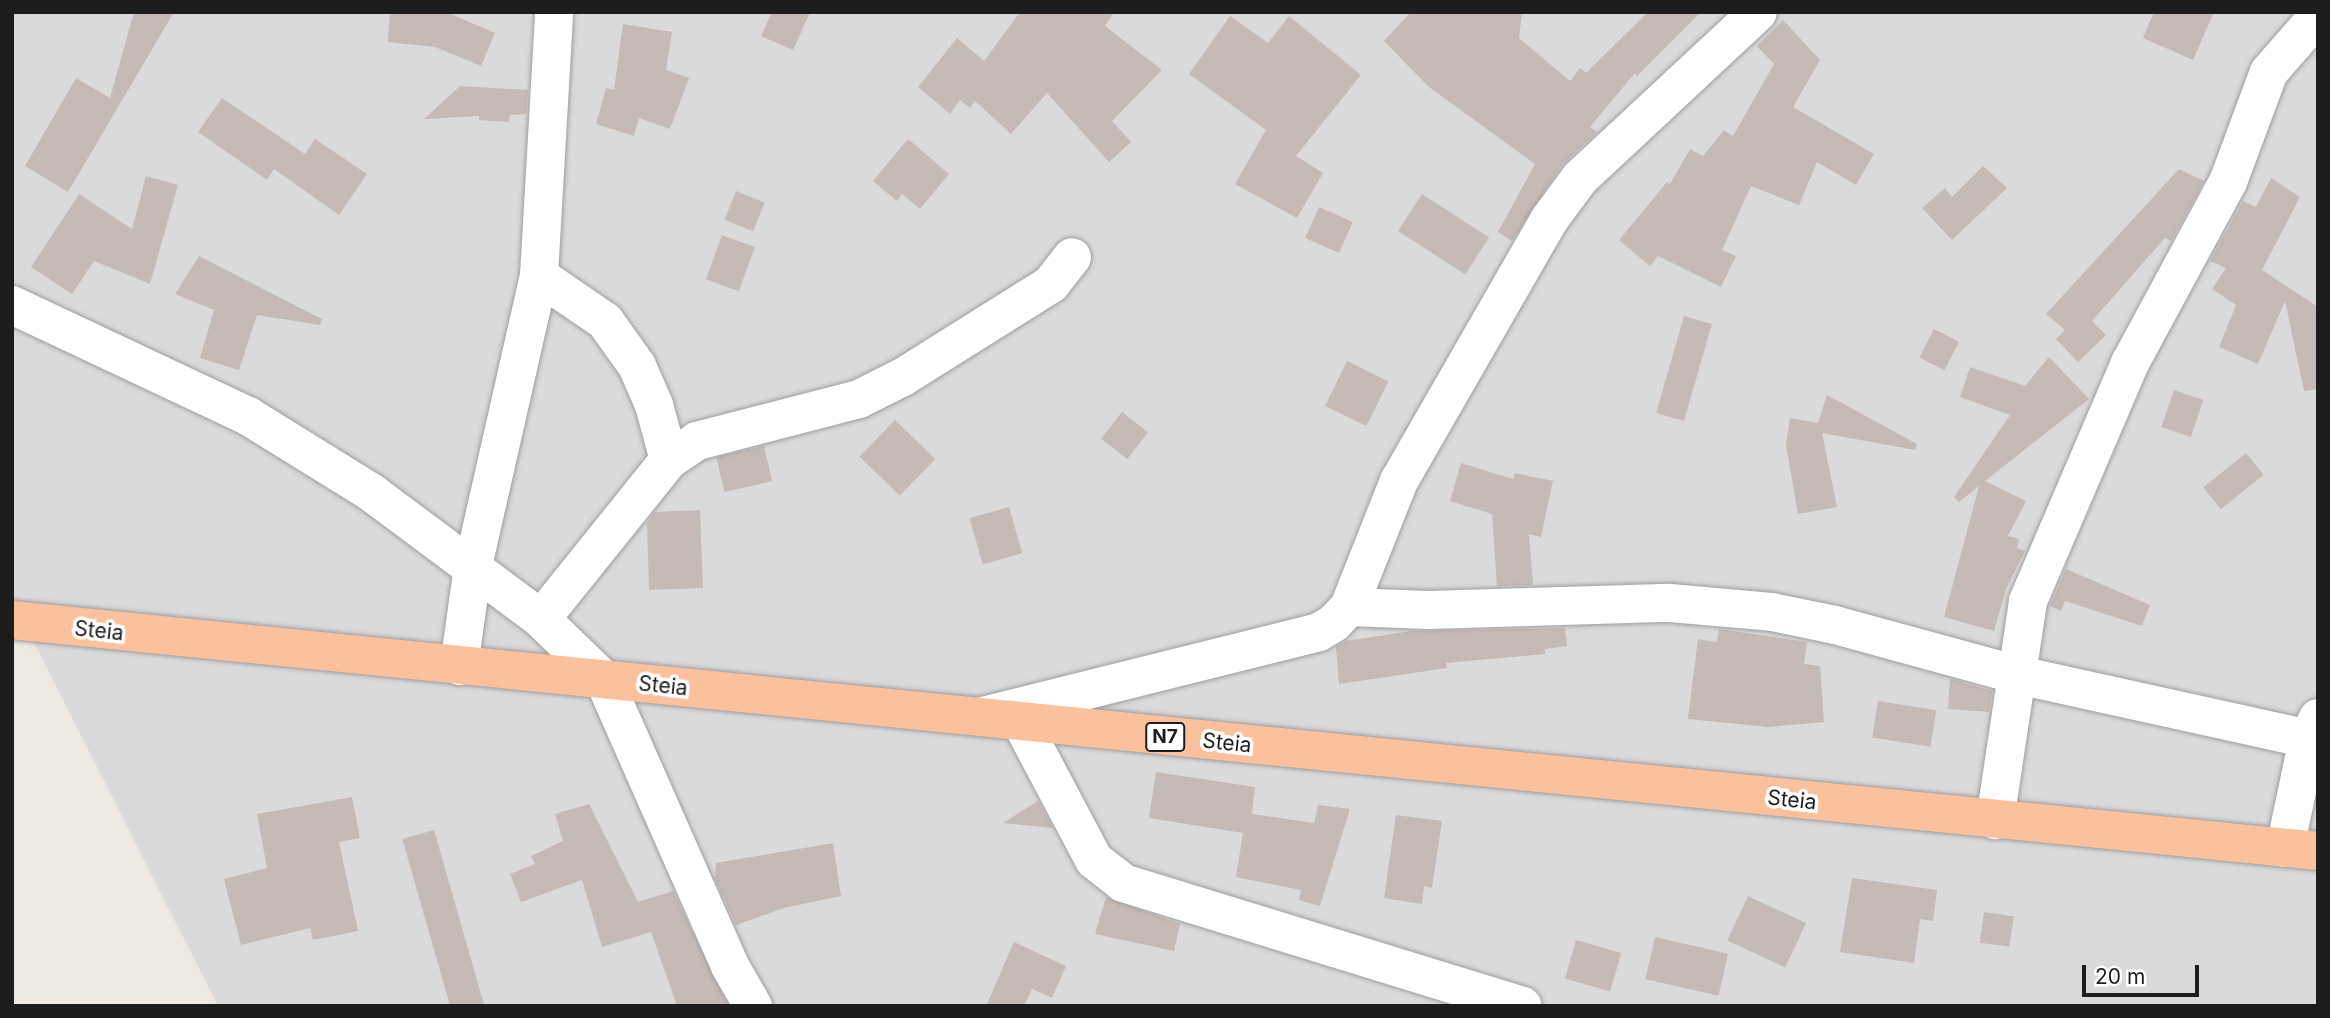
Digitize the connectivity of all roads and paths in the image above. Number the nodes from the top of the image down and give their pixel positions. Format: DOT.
graph roads {
  1 [pos="554,12"];
  2 [pos="1758,12"];
  3 [pos="2318,16"];
  4 [pos="1072,257"];
  5 [pos="539,276"];
  6 [pos="12,305"];
  7 [pos="669,460"];
  8 [pos="473,566"];
  9 [pos="1349,607"];
  10 [pos="541,619"];
  11 [pos="12,620"];
  12 [pos="459,666"];
  13 [pos="2018,676"];
  14 [pos="604,680"];
  15 [pos="976,718"];
  16 [pos="1021,722"];
  17 [pos="2313,728"];
  18 [pos="1995,820"];
  19 [pos="2301,849"];
  20 [pos="753,1006"];
  21 [pos="1522,1006"];
  1 -- 5 [label="street"];
  2 -- 9 [label="street"];
  3 -- 13 [label="street"];
  4 -- 7 [label="street"];
  5 -- 7 [label="street"];
  5 -- 8 [label="street"];
  6 -- 8 [label="street"];
  7 -- 10 [label="street"];
  8 -- 10 [label="street"];
  8 -- 12 [label="street"];
  9 -- 13 [label="street"];
  9 -- 15 [label="street"];
  10 -- 14 [label="street"];
  11 -- 12 [label="main road, Steia / N7"];
  12 -- 14 [label="main road, Steia / N7"];
  13 -- 17 [label="street"];
  13 -- 18 [label="street"];
  14 -- 15 [label="main road, Steia / N7"];
  14 -- 20 [label="street"];
  15 -- 16 [label="main road, Steia / N7"];
  16 -- 18 [label="main road, Steia / N7"];
  16 -- 21 [label="street"];
  17 -- 19 [label="street"];
  18 -- 19 [label="main road, Steia / N7"];
}
